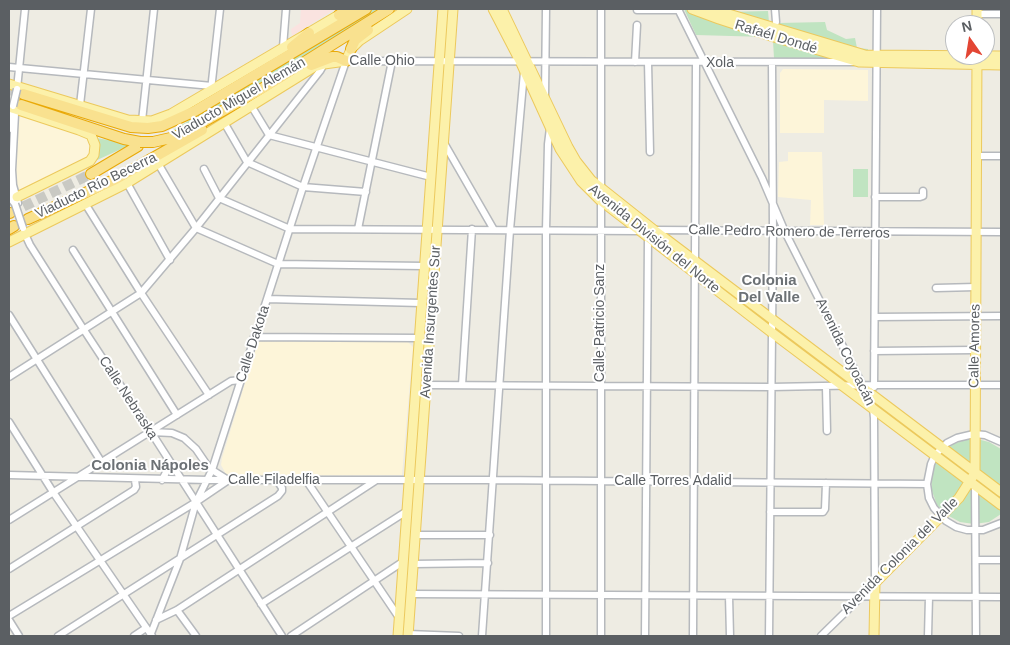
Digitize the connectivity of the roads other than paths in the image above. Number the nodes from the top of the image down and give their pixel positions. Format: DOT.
graph roads {
  1 [pos="25,9"];
  2 [pos="91,9"];
  3 [pos="154,9"];
  4 [pos="220,9"];
  5 [pos="286,9"];
  6 [pos="353,9"];
  7 [pos="366,9"];
  8 [pos="407,9"];
  9 [pos="443,9"];
  10 [pos="454,9"];
  11 [pos="493,9"];
  12 [pos="502,9"];
  13 [pos="546,9"];
  14 [pos="601,9"];
  15 [pos="679,9"];
  16 [pos="692,9"];
  17 [pos="712,9"];
  18 [pos="775,9"];
  19 [pos="876,9"];
  20 [pos="346,10"];
  21 [pos="637,10"];
  22 [pos="386,11"];
  23 [pos="977,11"];
  24 [pos="1001,14"];
  25 [pos="776,22"];
  26 [pos="637,25"];
  27 [pos="309,33"];
  28 [pos="283,47"];
  29 [pos="351,49"];
  30 [pos="945,59"];
  31 [pos="876,60"];
  32 [pos="346,61"];
  33 [pos="392,61"];
  34 [pos="439,61"];
  35 [pos="450,61"];
  36 [pos="524,61"];
  37 [pos="545,61"];
  38 [pos="600,61"];
  39 [pos="635,62"];
  40 [pos="648,62"];
  41 [pos="772,62"];
  42 [pos="859,62"];
  43 [pos="696,63"];
  44 [pos="705,63"];
  45 [pos="324,64"];
  46 [pos="977,65"];
  47 [pos="9,67"];
  48 [pos="18,68"];
  49 [pos="524,70"];
  50 [pos="84,75"];
  51 [pos="147,81"];
  52 [pos="263,88"];
  53 [pos="214,91"];
  54 [pos="15,97"];
  55 [pos="545,97"];
  56 [pos="238,102"];
  57 [pos="80,105"];
  58 [pos="252,107"];
  59 [pos="195,111"];
  60 [pos="142,121"];
  61 [pos="224,124"];
  62 [pos="78,126"];
  63 [pos="550,127"];
  64 [pos="9,129"];
  65 [pos="269,135"];
  66 [pos="152,140"];
  67 [pos="444,143"];
  68 [pos="139,144"];
  69 [pos="316,149"];
  70 [pos="650,152"];
  71 [pos="978,156"];
  72 [pos="1001,156"];
  73 [pos="247,162"];
  74 [pos="373,162"];
  75 [pos="159,165"];
  76 [pos="204,169"];
  77 [pos="91,174"];
  78 [pos="773,175"];
  79 [pos="431,178"];
  80 [pos="762,178"];
  81 [pos="127,183"];
  82 [pos="303,187"];
  83 [pos="9,188"];
  84 [pos="600,188"];
  85 [pos="923,191"];
  86 [pos="366,192"];
  87 [pos="875,197"];
  88 [pos="220,198"];
  89 [pos="600,200"];
  90 [pos="12,204"];
  91 [pos="86,204"];
  92 [pos="772,204"];
  93 [pos="196,228"];
  94 [pos="290,229"];
  95 [pos="358,229"];
  96 [pos="427,229"];
  97 [pos="472,229"];
  98 [pos="437,230"];
  99 [pos="494,230"];
  100 [pos="510,230"];
  101 [pos="546,230"];
  102 [pos="600,230"];
  103 [pos="20,231"];
  104 [pos="639,231"];
  105 [pos="695,231"];
  106 [pos="773,232"];
  107 [pos="785,232"];
  108 [pos="875,232"];
  109 [pos="977,232"];
  110 [pos="1001,232"];
  111 [pos="651,234"];
  112 [pos="73,250"];
  113 [pos="170,260"];
  114 [pos="695,261"];
  115 [pos="278,264"];
  116 [pos="424,266"];
  117 [pos="695,272"];
  118 [pos="976,287"];
  119 [pos="936,288"];
  120 [pos="141,293"];
  121 [pos="267,299"];
  122 [pos="421,303"];
  123 [pos="113,311"];
  124 [pos="9,315"];
  125 [pos="976,316"];
  126 [pos="1001,316"];
  127 [pos="875,317"];
  128 [pos="772,318"];
  129 [pos="84,330"];
  130 [pos="771,332"];
  131 [pos="254,337"];
  132 [pos="419,338"];
  133 [pos="975,350"];
  134 [pos="874,351"];
  135 [pos="38,359"];
  136 [pos="9,377"];
  137 [pos="241,380"];
  138 [pos="426,385"];
  139 [pos="462,385"];
  140 [pos="874,385"];
  141 [pos="975,385"];
  142 [pos="1001,385"];
  143 [pos="499,386"];
  144 [pos="545,386"];
  145 [pos="600,386"];
  146 [pos="648,386"];
  147 [pos="695,386"];
  148 [pos="845,386"];
  149 [pos="771,387"];
  150 [pos="826,387"];
  151 [pos="863,388"];
  152 [pos="209,395"];
  153 [pos="874,403"];
  154 [pos="178,415"];
  155 [pos="9,422"];
  156 [pos="826,431"];
  157 [pos="151,432"];
  158 [pos="974,434"];
  159 [pos="1001,442"];
  160 [pos="939,451"];
  161 [pos="102,463"];
  162 [pos="170,463"];
  163 [pos="212,470"];
  164 [pos="975,472"];
  165 [pos="9,475"];
  166 [pos="44,477"];
  167 [pos="80,477"];
  168 [pos="135,480"];
  169 [pos="162,480"];
  170 [pos="181,480"];
  171 [pos="208,480"];
  172 [pos="228,480"];
  173 [pos="277,480"];
  174 [pos="306,480"];
  175 [pos="376,480"];
  176 [pos="409,480"];
  177 [pos="419,480"];
  178 [pos="493,480"];
  179 [pos="546,481"];
  180 [pos="600,481"];
  181 [pos="647,481"];
  182 [pos="694,482"];
  183 [pos="770,482"];
  184 [pos="826,483"];
  185 [pos="874,483"];
  186 [pos="973,483"];
  187 [pos="927,484"];
  188 [pos="53,492"];
  189 [pos="1001,492"];
  190 [pos="196,502"];
  191 [pos="1001,505"];
  192 [pos="407,511"];
  193 [pos="327,512"];
  194 [pos="770,512"];
  195 [pos="941,516"];
  196 [pos="9,520"];
  197 [pos="1001,523"];
  198 [pos="76,526"];
  199 [pos="976,531"];
  200 [pos="216,534"];
  201 [pos="415,535"];
  202 [pos="490,535"];
  203 [pos="350,547"];
  204 [pos="180,559"];
  205 [pos="976,560"];
  206 [pos="1001,560"];
  207 [pos="100,561"];
  208 [pos="404,561"];
  209 [pos="488,563"];
  210 [pos="413,564"];
  211 [pos="9,569"];
  212 [pos="239,569"];
  213 [pos="373,581"];
  214 [pos="875,583"];
  215 [pos="411,594"];
  216 [pos="485,594"];
  217 [pos="123,595"];
  218 [pos="546,595"];
  219 [pos="601,595"];
  220 [pos="645,595"];
  221 [pos="694,596"];
  222 [pos="729,596"];
  223 [pos="769,596"];
  224 [pos="861,596"];
  225 [pos="874,596"];
  226 [pos="929,597"];
  227 [pos="976,597"];
  228 [pos="1001,597"];
  229 [pos="261,604"];
  230 [pos="178,610"];
  231 [pos="9,618"];
  232 [pos="400,619"];
  233 [pos="156,620"];
  234 [pos="146,628"];
  235 [pos="408,635"];
  236 [pos="19,636"];
  237 [pos="58,636"];
  238 [pos="134,636"];
  239 [pos="151,636"];
  240 [pos="196,636"];
  241 [pos="282,636"];
  242 [pos="291,636"];
  243 [pos="398,636"];
  244 [pos="459,636"];
  245 [pos="482,636"];
  246 [pos="546,636"];
  247 [pos="601,636"];
  248 [pos="645,636"];
  249 [pos="693,636"];
  250 [pos="730,636"];
  251 [pos="769,636"];
  252 [pos="821,636"];
  253 [pos="874,636"];
  254 [pos="928,636"];
  255 [pos="976,636"];
  1 -- 48 [label="street"];
  2 -- 50 [label="street"];
  3 -- 51 [label="street"];
  4 -- 53 [label="street"];
  5 -- 28 [label="street"];
  6 -- 20 [label="highway"];
  7 -- 53 [label="highway, Viaducto Miguel Alemán"];
  8 -- 29 [label="main road"];
  9 -- 34 [label="main road, Avenida Insurgentes Sur"];
  10 -- 35 [label="main road, Avenida Insurgentes Sur"];
  11 -- 36 [label="main road, Avenida División del Norte"];
  12 -- 36 [label="main road, Avenida División del Norte"];
  13 -- 37 [label="street"];
  14 -- 38 [label="street, Calle Patricio Sanz"];
  15 -- 21 [label="street"];
  15 -- 44 [label="street, Avenida Coyoacán"];
  16 -- 42 [label="main road, Rafaél Dondé"];
  17 -- 31 [label="main road, Rafaél Dondé"];
  18 -- 25 [label="street"];
  19 -- 31 [label="street, Avenida Coyoacán"];
  20 -- 27 [label="main road, Viaducto Miguel Alemán"];
  22 -- 29 [label="highway"];
  22 -- 52 [label="highway, Viaducto Miguel Alemán"];
  23 -- 24 [label="street"];
  26 -- 39 [label="street"];
  27 -- 28 [label="main road, Viaducto Miguel Alemán"];
  27 -- 53 [label="highway"];
  28 -- 53 [label="main road, Viaducto Miguel Alemán"];
  29 -- 32 [label="main road, Calle Dakota"];
  30 -- 31 [label="main road, Xola"];
  31 -- 42 [label="main road, Xola"];
  31 -- 87 [label="street, Avenida Coyoacán"];
  32 -- 33 [label="street, Calle Ohio"];
  32 -- 45 [label="main road, Calle Ohio"];
  32 -- 52 [label="highway"];
  32 -- 69 [label="street, Calle Dakota"];
  33 -- 34 [label="street, Calle Ohio"];
  33 -- 74 [label="street"];
  34 -- 35 [label="street, Xola"];
  34 -- 79 [label="main road, Avenida Insurgentes Sur"];
  35 -- 36 [label="street, Xola"];
  35 -- 67 [label="main road, Avenida Insurgentes Sur"];
  36 -- 37 [label="street, Xola"];
  36 -- 49 [label="main road, Avenida División del Norte"];
  36 -- 55 [label="main road, Avenida División del Norte"];
  37 -- 38 [label="street, Xola"];
  37 -- 55 [label="street"];
  38 -- 39 [label="street, Xola"];
  38 -- 84 [label="street, Calle Patricio Sanz"];
  39 -- 40 [label="street, Xola"];
  40 -- 43 [label="street, Xola"];
  40 -- 70 [label="street"];
  41 -- 42 [label="street, Xola"];
  41 -- 44 [label="street, Xola"];
  41 -- 78 [label="street"];
  43 -- 44 [label="street, Xola"];
  43 -- 105 [label="street"];
  44 -- 80 [label="street, Avenida Coyoacán"];
  45 -- 58 [label="main road, Viaducto Miguel Alemán"];
  45 -- 65 [label="street"];
  46 -- 71 [label="main road, Calle Amores"];
  47 -- 48 [label="street"];
  48 -- 50 [label="street"];
  48 -- 54 [label="street"];
  49 -- 63 [label="main road, Avenida División del Norte"];
  49 -- 100 [label="street"];
  50 -- 51 [label="street"];
  50 -- 57 [label="street"];
  51 -- 53 [label="street"];
  51 -- 60 [label="street"];
  52 -- 56 [label="highway, Viaducto Miguel Alemán"];
  53 -- 59 [label="highway, Viaducto Miguel Alemán"];
  53 -- 60 [label="main road, Viaducto Miguel Alemán"];
  54 -- 57 [label="main road, Viaducto Miguel Alemán"];
  54 -- 59 [label="highway, Viaducto Miguel Alemán"];
  54 -- 62 [label="highway, Viaducto Miguel Alemán"];
  54 -- 64 [label="street"];
  54 -- 90 [label="street"];
  55 -- 84 [label="main road, Avenida División del Norte"];
  56 -- 66 [label="highway, Viaducto Miguel Alemán"];
  56 -- 103 [label="highway, Viaducto Río Becerra"];
  57 -- 60 [label="main road, Viaducto Miguel Alemán"];
  58 -- 61 [label="main road, Viaducto Miguel Alemán"];
  58 -- 65 [label="street"];
  59 -- 66 [label="highway, Viaducto Río Becerra"];
  61 -- 73 [label="street"];
  61 -- 75 [label="main road, Viaducto Miguel Alemán"];
  62 -- 68 [label="highway, Viaducto Miguel Alemán"];
  62 -- 90 [label="main road, Viaducto Miguel Alemán"];
  63 -- 89 [label="main road, Avenida División del Norte"];
  63 -- 101 [label="street"];
  65 -- 69 [label="street"];
  65 -- 73 [label="street"];
  66 -- 68 [label="highway, Viaducto Miguel Alemán, bridge"];
  67 -- 98 [label="main road, Avenida Insurgentes Sur"];
  67 -- 99 [label="street"];
  68 -- 77 [label="highway, Viaducto Río Becerra"];
  69 -- 74 [label="street"];
  69 -- 82 [label="street, Calle Dakota"];
  71 -- 72 [label="street"];
  71 -- 109 [label="main road, Calle Amores"];
  73 -- 82 [label="street"];
  73 -- 88 [label="street"];
  74 -- 79 [label="street"];
  74 -- 86 [label="street"];
  75 -- 81 [label="main road, Viaducto Miguel Alemán"];
  75 -- 93 [label="street"];
  76 -- 88 [label="street"];
  78 -- 80 [label="street"];
  78 -- 92 [label="street"];
  79 -- 96 [label="main road, Avenida Insurgentes Sur"];
  80 -- 92 [label="street, Avenida Coyoacán"];
  81 -- 91 [label="main road, Viaducto Miguel Alemán"];
  81 -- 113 [label="street"];
  82 -- 86 [label="street"];
  82 -- 94 [label="street, Calle Dakota"];
  83 -- 90 [label="street"];
  84 -- 89 [label="street, Calle Patricio Sanz"];
  84 -- 111 [label="main road, Avenida División del Norte"];
  85 -- 87 [label="street"];
  86 -- 95 [label="street"];
  87 -- 108 [label="street, Avenida Coyoacán"];
  88 -- 93 [label="street"];
  88 -- 94 [label="street"];
  89 -- 102 [label="street, Calle Patricio Sanz"];
  89 -- 104 [label="main road, Avenida División del Norte"];
  90 -- 103 [label="street, Calle Nebraska, bridge"];
  91 -- 103 [label="main road, Viaducto Miguel Alemán"];
  91 -- 120 [label="street"];
  92 -- 106 [label="street"];
  92 -- 107 [label="street, Avenida Coyoacán"];
  93 -- 113 [label="street"];
  93 -- 115 [label="street"];
  94 -- 95 [label="street"];
  94 -- 115 [label="street, Calle Dakota"];
  95 -- 96 [label="street"];
  96 -- 98 [label="street"];
  96 -- 116 [label="main road, Avenida Insurgentes Sur"];
  97 -- 98 [label="street"];
  97 -- 99 [label="street"];
  97 -- 139 [label="street"];
  98 -- 138 [label="main road, Avenida Insurgentes Sur"];
  99 -- 100 [label="street"];
  100 -- 101 [label="street"];
  100 -- 143 [label="street"];
  101 -- 102 [label="street"];
  101 -- 144 [label="street"];
  102 -- 104 [label="street"];
  102 -- 145 [label="street, Calle Patricio Sanz"];
  103 -- 129 [label="street, Calle Nebraska"];
  104 -- 111 [label="main road, Avenida División del Norte"];
  105 -- 106 [label="street, Calle Pedro Romero de Terreros"];
  105 -- 111 [label="street, Calle Pedro Romero de Terreros"];
  105 -- 114 [label="street"];
  106 -- 107 [label="street, Calle Pedro Romero de Terreros"];
  106 -- 128 [label="street"];
  107 -- 108 [label="street, Calle Pedro Romero de Terreros"];
  107 -- 151 [label="street, Avenida Coyoacán"];
  108 -- 109 [label="street, Calle Pedro Romero de Terreros"];
  108 -- 127 [label="street, Avenida Coyoacán"];
  109 -- 110 [label="street, Calle Pedro Romero de Terreros"];
  109 -- 118 [label="main road, Calle Amores"];
  111 -- 114 [label="main road, Avenida División del Norte"];
  111 -- 117 [label="main road, Avenida División del Norte"];
  111 -- 146 [label="street"];
  112 -- 123 [label="street"];
  113 -- 120 [label="street"];
  114 -- 117 [label="street"];
  114 -- 128 [label="main road, Avenida División del Norte"];
  115 -- 116 [label="street"];
  115 -- 121 [label="street, Calle Dakota"];
  116 -- 122 [label="main road, Avenida Insurgentes Sur"];
  117 -- 130 [label="main road, Avenida División del Norte"];
  117 -- 147 [label="street"];
  118 -- 119 [label="street"];
  118 -- 125 [label="main road, Calle Amores"];
  120 -- 123 [label="street"];
  120 -- 152 [label="street"];
  121 -- 122 [label="street"];
  121 -- 131 [label="street, Calle Dakota"];
  122 -- 132 [label="main road, Avenida Insurgentes Sur"];
  123 -- 129 [label="street"];
  123 -- 154 [label="street"];
  124 -- 135 [label="street"];
  125 -- 126 [label="street"];
  125 -- 127 [label="street"];
  125 -- 133 [label="main road, Calle Amores"];
  127 -- 134 [label="street, Avenida Coyoacán"];
  128 -- 130 [label="street"];
  128 -- 151 [label="main road, Avenida División del Norte"];
  129 -- 135 [label="street"];
  129 -- 157 [label="street, Calle Nebraska"];
  130 -- 148 [label="main road, Avenida División del Norte"];
  130 -- 149 [label="street"];
  131 -- 132 [label="street"];
  131 -- 137 [label="street, Calle Dakota"];
  132 -- 176 [label="main road, Avenida Insurgentes Sur"];
  133 -- 134 [label="street"];
  133 -- 141 [label="main road, Calle Amores"];
  134 -- 140 [label="street, Avenida Coyoacán"];
  135 -- 136 [label="street"];
  135 -- 161 [label="street"];
  137 -- 152 [label="street"];
  137 -- 163 [label="street, Calle Dakota"];
  138 -- 139 [label="street"];
  138 -- 177 [label="main road, Avenida Insurgentes Sur"];
  139 -- 143 [label="street"];
  140 -- 141 [label="street"];
  140 -- 151 [label="street"];
  140 -- 153 [label="street, Avenida Coyoacán"];
  141 -- 142 [label="street"];
  141 -- 158 [label="main road, Calle Amores"];
  143 -- 144 [label="street"];
  143 -- 178 [label="street"];
  144 -- 145 [label="street"];
  144 -- 179 [label="street"];
  145 -- 146 [label="street"];
  145 -- 180 [label="street, Calle Patricio Sanz"];
  146 -- 147 [label="street"];
  146 -- 181 [label="street"];
  147 -- 149 [label="street"];
  147 -- 182 [label="street"];
  148 -- 150 [label="street"];
  148 -- 151 [label="street"];
  148 -- 153 [label="main road, Avenida División del Norte"];
  149 -- 150 [label="street"];
  149 -- 183 [label="street"];
  150 -- 156 [label="street"];
  151 -- 153 [label="main road, Avenida División del Norte"];
  152 -- 154 [label="street"];
  153 -- 160 [label="main road, Avenida División del Norte"];
  153 -- 185 [label="street, Avenida Coyoacán"];
  154 -- 157 [label="street"];
  155 -- 166 [label="street"];
  157 -- 161 [label="street"];
  157 -- 162 [label="street, Calle Nebraska"];
  157 -- 163 [label="street"];
  158 -- 159 [label="street"];
  158 -- 160 [label="street"];
  158 -- 164 [label="main road, Calle Amores"];
  160 -- 164 [label="main road, Avenida División del Norte"];
  160 -- 186 [label="main road, Avenida División del Norte"];
  160 -- 187 [label="street"];
  161 -- 167 [label="street"];
  162 -- 169 [label="street"];
  162 -- 170 [label="street, Calle Nebraska"];
  163 -- 171 [label="street, Calle Dakota"];
  163 -- 172 [label="street"];
  164 -- 186 [label="main road, Avenida Colonia del Valle"];
  164 -- 189 [label="main road, Avenida División del Norte"];
  165 -- 166 [label="street, Calle Filadelfia"];
  166 -- 167 [label="street, Calle Filadelfia"];
  166 -- 188 [label="street"];
  167 -- 168 [label="street, Calle Filadelfia"];
  167 -- 188 [label="street"];
  168 -- 169 [label="street, Calle Filadelfia"];
  168 -- 198 [label="street"];
  169 -- 170 [label="street, Calle Filadelfia"];
  170 -- 171 [label="street, Calle Filadelfia"];
  170 -- 190 [label="street, Calle Nebraska"];
  171 -- 172 [label="street, Calle Filadelfia"];
  171 -- 190 [label="street, Calle Dakota"];
  172 -- 173 [label="street, Calle Filadelfia"];
  172 -- 190 [label="street"];
  173 -- 174 [label="street, Calle Filadelfia"];
  173 -- 200 [label="street"];
  174 -- 175 [label="street, Calle Filadelfia"];
  174 -- 193 [label="street"];
  175 -- 176 [label="street, Calle Filadelfia"];
  175 -- 193 [label="street"];
  176 -- 177 [label="street, Calle Filadelfia"];
  176 -- 192 [label="main road, Avenida Insurgentes Sur"];
  177 -- 178 [label="street, Calle Torres Adalid"];
  177 -- 201 [label="main road, Avenida Insurgentes Sur"];
  178 -- 179 [label="street, Calle Torres Adalid"];
  178 -- 202 [label="street"];
  179 -- 180 [label="street, Calle Torres Adalid"];
  179 -- 218 [label="street"];
  180 -- 181 [label="street, Calle Torres Adalid"];
  180 -- 219 [label="street, Calle Patricio Sanz"];
  181 -- 182 [label="street, Calle Torres Adalid"];
  181 -- 220 [label="street"];
  182 -- 183 [label="street, Calle Torres Adalid"];
  182 -- 221 [label="street"];
  183 -- 184 [label="street, Calle Torres Adalid"];
  183 -- 194 [label="street"];
  184 -- 185 [label="street, Calle Torres Adalid"];
  184 -- 194 [label="street"];
  185 -- 187 [label="street, Calle Torres Adalid"];
  185 -- 214 [label="street, Avenida Coyoacán"];
  186 -- 191 [label="main road, Avenida División del Norte"];
  186 -- 195 [label="main road, Avenida Colonia del Valle"];
  186 -- 199 [label="street"];
  187 -- 195 [label="street"];
  188 -- 196 [label="street"];
  188 -- 198 [label="street"];
  190 -- 200 [label="street, Calle Nebraska"];
  190 -- 204 [label="street, Calle Dakota"];
  190 -- 207 [label="street"];
  192 -- 203 [label="street"];
  192 -- 208 [label="main road, Avenida Insurgentes Sur"];
  193 -- 203 [label="street"];
  193 -- 212 [label="street"];
  194 -- 223 [label="street"];
  195 -- 199 [label="street"];
  195 -- 214 [label="main road, Avenida Colonia del Valle"];
  197 -- 199 [label="street"];
  198 -- 207 [label="street"];
  198 -- 211 [label="street"];
  199 -- 205 [label="street"];
  200 -- 204 [label="street"];
  200 -- 212 [label="street, Calle Nebraska"];
  201 -- 202 [label="street"];
  201 -- 210 [label="main road, Avenida Insurgentes Sur"];
  202 -- 209 [label="street"];
  203 -- 213 [label="street"];
  203 -- 229 [label="street"];
  204 -- 217 [label="street"];
  204 -- 233 [label="street, Calle Dakota"];
  205 -- 206 [label="street"];
  205 -- 227 [label="street"];
  207 -- 217 [label="street"];
  207 -- 231 [label="street"];
  208 -- 213 [label="street"];
  208 -- 232 [label="main road, Avenida Insurgentes Sur"];
  209 -- 210 [label="street"];
  209 -- 216 [label="street"];
  210 -- 215 [label="main road, Avenida Insurgentes Sur"];
  212 -- 229 [label="street, Calle Nebraska"];
  212 -- 230 [label="street"];
  213 -- 232 [label="street"];
  213 -- 242 [label="street"];
  214 -- 224 [label="street, Avenida Colonia del Valle"];
  214 -- 225 [label="main road, Avenida Coyoacán"];
  215 -- 216 [label="street"];
  215 -- 235 [label="main road, Avenida Insurgentes Sur"];
  216 -- 218 [label="street"];
  216 -- 245 [label="street"];
  217 -- 234 [label="street"];
  217 -- 237 [label="street"];
  218 -- 219 [label="street"];
  218 -- 246 [label="street"];
  219 -- 220 [label="street"];
  219 -- 247 [label="street, Calle Patricio Sanz"];
  220 -- 221 [label="street"];
  220 -- 248 [label="street"];
  221 -- 222 [label="street"];
  221 -- 249 [label="street"];
  222 -- 223 [label="street"];
  222 -- 250 [label="street"];
  223 -- 224 [label="street"];
  223 -- 251 [label="street"];
  224 -- 225 [label="street"];
  224 -- 252 [label="street, Avenida Colonia del Valle"];
  225 -- 226 [label="street"];
  225 -- 253 [label="main road, Avenida Coyoacán"];
  226 -- 227 [label="street"];
  226 -- 254 [label="street"];
  227 -- 228 [label="street"];
  227 -- 255 [label="street"];
  229 -- 241 [label="street, Calle Nebraska"];
  230 -- 233 [label="street"];
  230 -- 240 [label="street"];
  231 -- 236 [label="street"];
  232 -- 243 [label="main road, Avenida Insurgentes Sur"];
  233 -- 239 [label="street, Calle Dakota"];
  234 -- 238 [label="street"];
  234 -- 239 [label="street"];
  235 -- 244 [label="street"];
}
